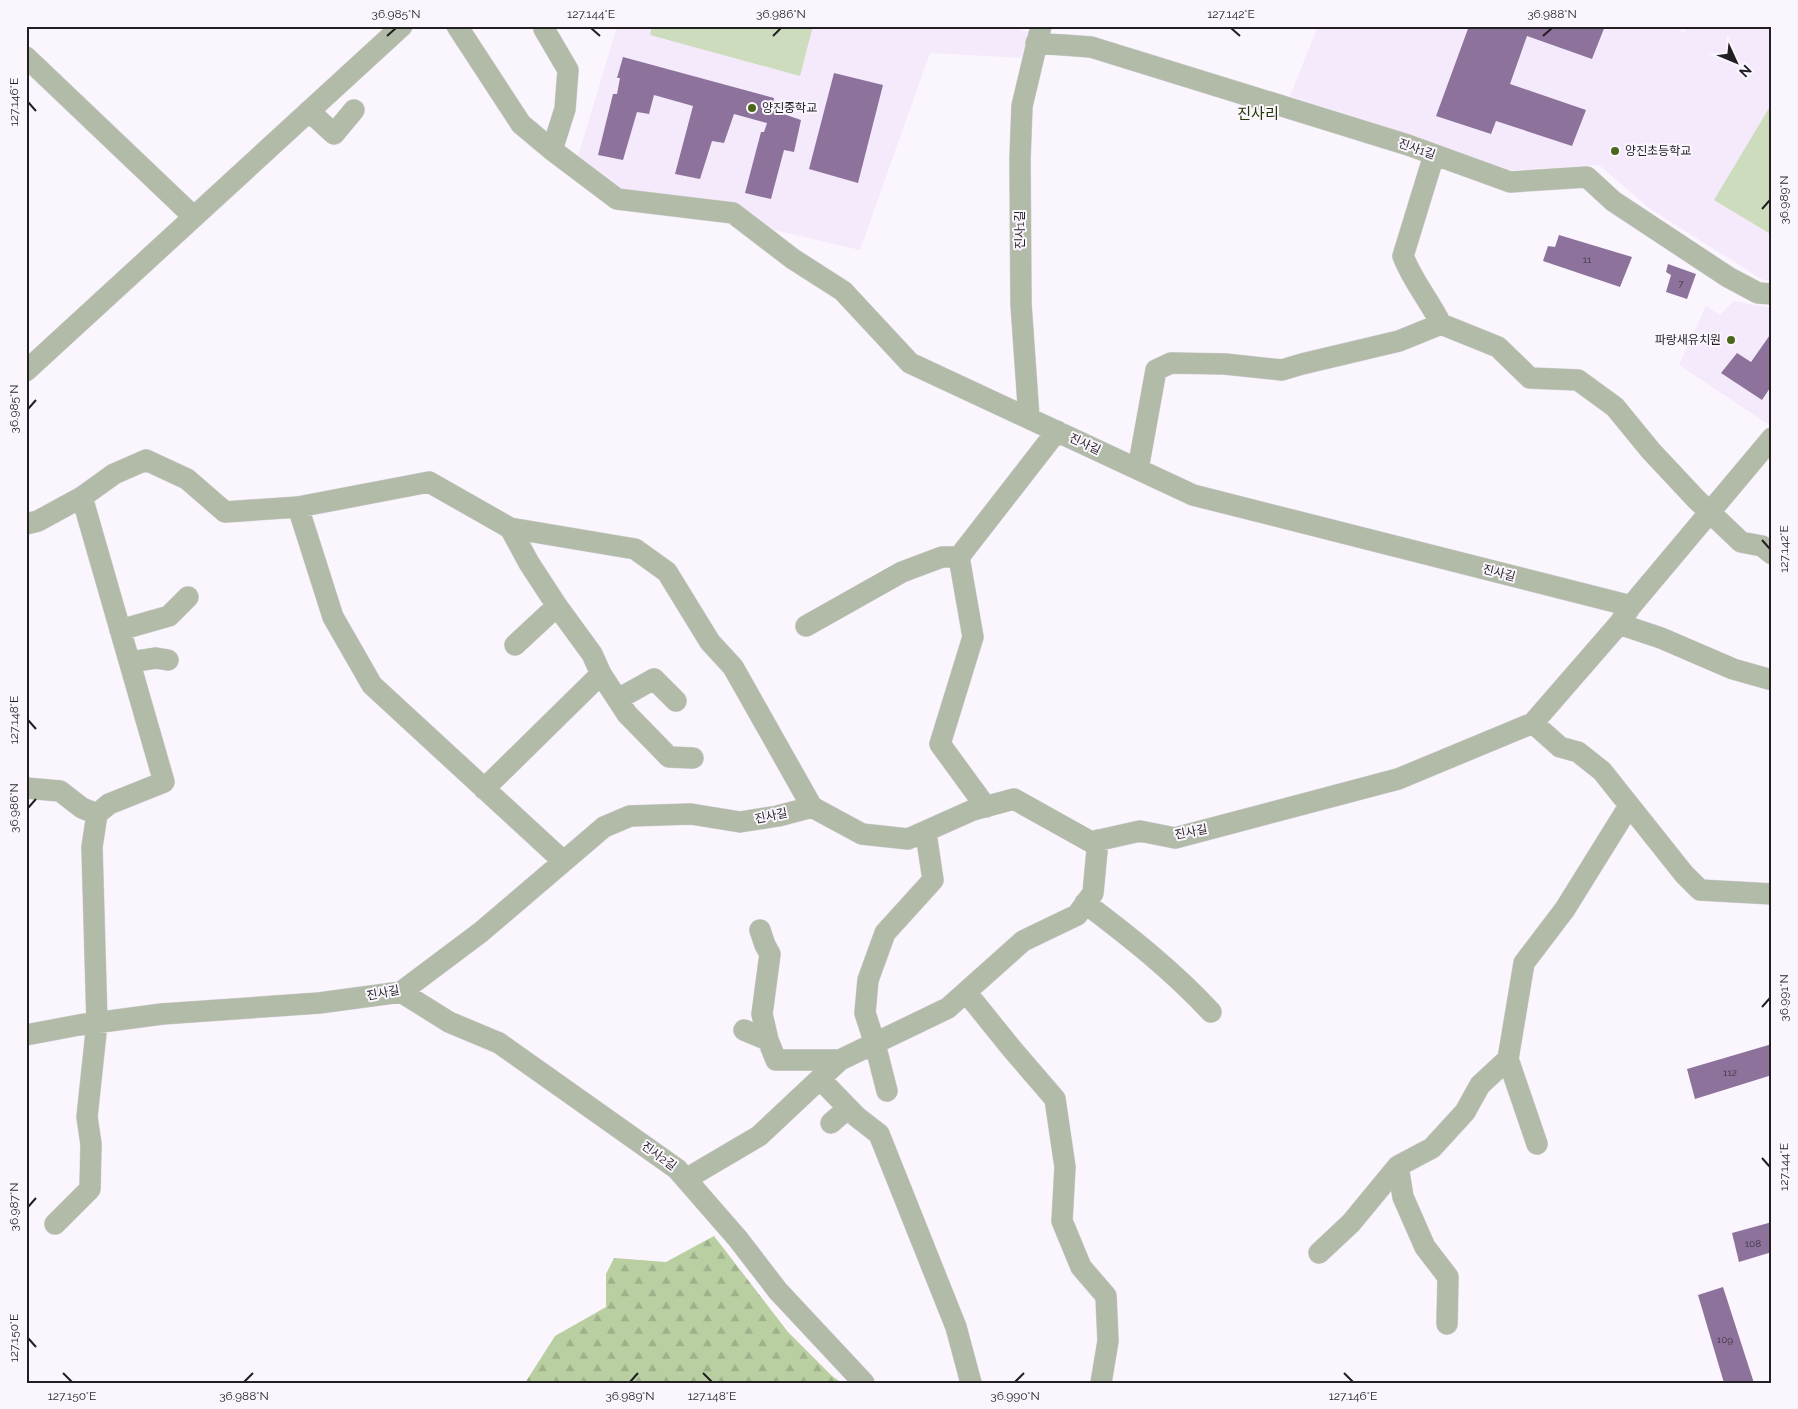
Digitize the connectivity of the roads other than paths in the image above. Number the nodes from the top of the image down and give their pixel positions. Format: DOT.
graph roads {
  1 [pos="402,26"];
  2 [pos="457,26"];
  3 [pos="544,29"];
  4 [pos="1038,35"];
  5 [pos="26,57"];
  6 [pos="354,110"];
  7 [pos="310,111"];
  8 [pos="552,150"];
  9 [pos="1434,155"];
  10 [pos="194,217"];
  11 [pos="1772,294"];
  12 [pos="1441,324"];
  13 [pos="26,371"];
  14 [pos="1029,418"];
  15 [pos="1058,431"];
  16 [pos="1771,440"];
  17 [pos="1138,469"];
  18 [pos="82,497"];
  19 [pos="298,507"];
  20 [pos="1710,512"];
  21 [pos="26,524"];
  22 [pos="510,528"];
  23 [pos="1772,554"];
  24 [pos="959,558"];
  25 [pos="188,597"];
  26 [pos="557,606"];
  27 [pos="1631,606"];
  28 [pos="1619,624"];
  29 [pos="806,626"];
  30 [pos="120,630"];
  31 [pos="515,645"];
  32 [pos="168,660"];
  33 [pos="130,662"];
  34 [pos="601,674"];
  35 [pos="1772,680"];
  36 [pos="618,699"];
  37 [pos="676,701"];
  38 [pos="1533,723"];
  39 [pos="693,758"];
  40 [pos="26,788"];
  41 [pos="484,789"];
  42 [pos="1629,806"];
  43 [pos="812,807"];
  44 [pos="986,807"];
  45 [pos="97,814"];
  46 [pos="922,833"];
  47 [pos="1098,840"];
  48 [pos="564,861"];
  49 [pos="1772,894"];
  50 [pos="1086,903"];
  51 [pos="760,930"];
  52 [pos="401,992"];
  53 [pos="966,992"];
  54 [pos="1211,1012"];
  55 [pos="97,1022"];
  56 [pos="744,1030"];
  57 [pos="26,1035"];
  58 [pos="768,1040"];
  59 [pos="875,1044"];
  60 [pos="1508,1059"];
  61 [pos="840,1060"];
  62 [pos="820,1079"];
  63 [pos="887,1091"];
  64 [pos="848,1108"];
  65 [pos="831,1122"];
  66 [pos="1536,1144"];
  67 [pos="1398,1166"];
  68 [pos="686,1179"];
  69 [pos="55,1224"];
  70 [pos="1319,1253"];
  71 [pos="1447,1324"];
  72 [pos="864,1383"];
  73 [pos="971,1383"];
  74 [pos="1101,1383"];
  1 -- 7 [label="street"];
  2 -- 8 [label="street, 진사길"];
  3 -- 8 [label="street"];
  4 -- 9 [label="street, 진사1길"];
  4 -- 14 [label="street, 진사1길"];
  5 -- 10 [label="street"];
  6 -- 7 [label="street"];
  7 -- 10 [label="street"];
  8 -- 14 [label="street, 진사길"];
  9 -- 11 [label="street, 진사1길"];
  9 -- 12 [label="street"];
  10 -- 13 [label="street"];
  12 -- 17 [label="street"];
  12 -- 20 [label="street"];
  14 -- 15 [label="street, 진사길"];
  15 -- 17 [label="street, 진사길"];
  15 -- 24 [label="street"];
  16 -- 20 [label="street, 진사길"];
  17 -- 27 [label="street, 진사길"];
  18 -- 19 [label="street"];
  18 -- 21 [label="street"];
  18 -- 30 [label="street"];
  19 -- 22 [label="street"];
  19 -- 41 [label="street"];
  20 -- 23 [label="street"];
  20 -- 27 [label="street, 진사길"];
  22 -- 26 [label="street"];
  22 -- 43 [label="street"];
  24 -- 29 [label="street"];
  24 -- 44 [label="street"];
  25 -- 30 [label="street"];
  26 -- 31 [label="street"];
  26 -- 34 [label="street"];
  27 -- 28 [label="street, 진사길"];
  28 -- 35 [label="street"];
  28 -- 38 [label="street, 진사길"];
  30 -- 33 [label="street"];
  32 -- 33 [label="street"];
  33 -- 45 [label="street"];
  34 -- 36 [label="street"];
  34 -- 41 [label="street"];
  36 -- 37 [label="street"];
  36 -- 39 [label="street"];
  38 -- 42 [label="street"];
  38 -- 47 [label="street, 진사길"];
  40 -- 45 [label="street"];
  41 -- 48 [label="street"];
  42 -- 49 [label="street"];
  42 -- 60 [label="street"];
  43 -- 46 [label="street, 진사길"];
  43 -- 48 [label="street, 진사길"];
  44 -- 46 [label="street, 진사길"];
  44 -- 47 [label="street, 진사길"];
  45 -- 55 [label="street"];
  46 -- 59 [label="street"];
  47 -- 50 [label="street"];
  48 -- 52 [label="street, 진사길"];
  50 -- 53 [label="street"];
  50 -- 54 [label="street"];
  51 -- 58 [label="street"];
  52 -- 55 [label="street, 진사길"];
  52 -- 68 [label="street, 진사2길"];
  53 -- 59 [label="street"];
  53 -- 74 [label="street"];
  55 -- 57 [label="street, 진사길"];
  55 -- 69 [label="street"];
  56 -- 58 [label="street"];
  58 -- 61 [label="street"];
  59 -- 61 [label="street"];
  59 -- 63 [label="street"];
  60 -- 66 [label="street"];
  60 -- 67 [label="street"];
  61 -- 62 [label="street"];
  62 -- 64 [label="street"];
  62 -- 68 [label="street"];
  64 -- 65 [label="street"];
  64 -- 73 [label="street"];
  67 -- 70 [label="street"];
  67 -- 71 [label="street"];
  68 -- 72 [label="street, 진사2길"];
}
